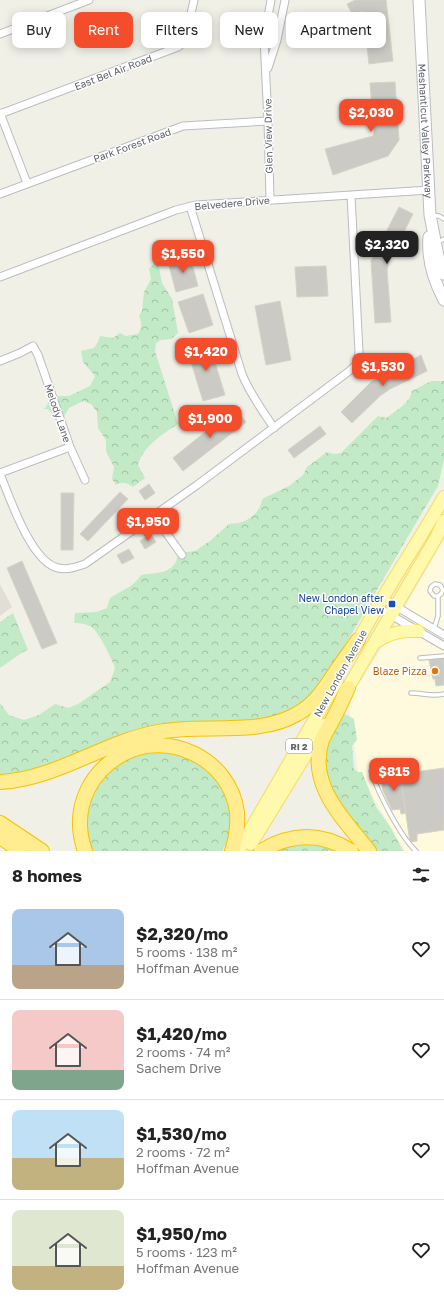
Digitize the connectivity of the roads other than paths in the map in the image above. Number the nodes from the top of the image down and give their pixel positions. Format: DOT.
graph roads {
  1 [pos="89,0"];
  2 [pos="194,0"];
  3 [pos="271,0"];
  4 [pos="285,0"];
  5 [pos="419,0"];
  6 [pos="0,34"];
  7 [pos="266,72"];
  8 [pos="0,114"];
  9 [pos="268,121"];
  10 [pos="27,183"];
  11 [pos="429,190"];
  12 [pos="0,194"];
  13 [pos="352,195"];
  14 [pos="270,200"];
  15 [pos="190,206"];
  16 [pos="430,215"];
  17 [pos="444,219"];
  18 [pos="440,241"];
  19 [pos="444,274"];
  20 [pos="0,276"];
  21 [pos="444,300"];
  22 [pos="0,361"];
  23 [pos="274,428"];
  24 [pos="70,447"];
  25 [pos="0,473"];
  26 [pos="85,480"];
  27 [pos="444,497"];
  28 [pos="154,516"];
  29 [pos="444,521"];
  30 [pos="444,527"];
  31 [pos="436,538"];
  32 [pos="182,555"];
  33 [pos="438,596"];
  34 [pos="380,603"];
  35 [pos="394,611"];
  36 [pos="434,629"];
  37 [pos="418,631"];
  38 [pos="444,635"];
  39 [pos="358,640"];
  40 [pos="375,642"];
  41 [pos="444,646"];
  42 [pos="444,656"];
  43 [pos="420,658"];
  44 [pos="348,688"];
  45 [pos="411,693"];
  46 [pos="444,694"];
  47 [pos="371,771"];
  48 [pos="0,782"];
  49 [pos="0,823"];
  50 [pos="0,837"];
  51 [pos="21,851"];
  52 [pos="42,851"];
  53 [pos="85,851"];
  54 [pos="232,851"];
  55 [pos="238,851"];
  56 [pos="248,851"];
  57 [pos="261,851"];
  58 [pos="351,851"];
  59 [pos="369,851"];
  60 [pos="416,851"];
  1 -- 6 [label="street"];
  2 -- 8 [label="street, East Bel Air Road"];
  3 -- 7 [label="street, Glen View Drive"];
  4 -- 7 [label="street, Glen View Drive"];
  5 -- 11 [label="street, Meshanticut Valley Parkway"];
  7 -- 9 [label="street, Glen View Drive"];
  8 -- 10 [label="street"];
  9 -- 10 [label="street, Park Forest Road"];
  9 -- 14 [label="street, Glen View Drive"];
  10 -- 12 [label="street, Park Forest Road"];
  11 -- 13 [label="street, Belvedere Drive"];
  11 -- 16 [label="street, Meshanticut Valley Parkway"];
  13 -- 14 [label="street, Belvedere Drive"];
  13 -- 23 [label="street"];
  14 -- 15 [label="street, Belvedere Drive"];
  15 -- 20 [label="street, Belvedere Drive"];
  15 -- 23 [label="street"];
  16 -- 17 [label="lane"];
  16 -- 18 [label="street, Meshanticut Valley Parkway"];
  16 -- 21 [label="street, Meshanticut Valley Parkway"];
  18 -- 19 [label="street, Meshanticut Valley Parkway"];
  22 -- 24 [label="street, Melody Lane"];
  23 -- 28 [label="street"];
  24 -- 25 [label="street"];
  24 -- 26 [label="street, Melody Lane"];
  25 -- 28 [label="street"];
  27 -- 34 [label="main road, New London Avenue / RI 2"];
  28 -- 32 [label="street"];
  29 -- 31 [label="main road, New London Avenue / RI 2"];
  30 -- 31 [label="main road"];
  31 -- 35 [label="main road, New London Avenue / RI 2"];
  33 -- 36 [label="lane"];
  34 -- 35 [label="street"];
  34 -- 39 [label="main road, New London Avenue / RI 2"];
  35 -- 36 [label="street"];
  35 -- 37 [label="street"];
  35 -- 40 [label="main road, New London Avenue / RI 2"];
  36 -- 38 [label="street"];
  37 -- 40 [label="main road"];
  37 -- 41 [label="street"];
  39 -- 48 [label="highway"];
  39 -- 55 [label="main road, New London Avenue / RI 2"];
  40 -- 44 [label="main road, New London Avenue / RI 2"];
  42 -- 43 [label="lane"];
  44 -- 56 [label="main road, New London Avenue / RI 2"];
  44 -- 59 [label="highway"];
  45 -- 46 [label="lane"];
  47 -- 60 [label="lane"];
  49 -- 52 [label="highway"];
  50 -- 51 [label="highway"];
  53 -- 54 [label="highway"];
  57 -- 58 [label="highway"];
}
